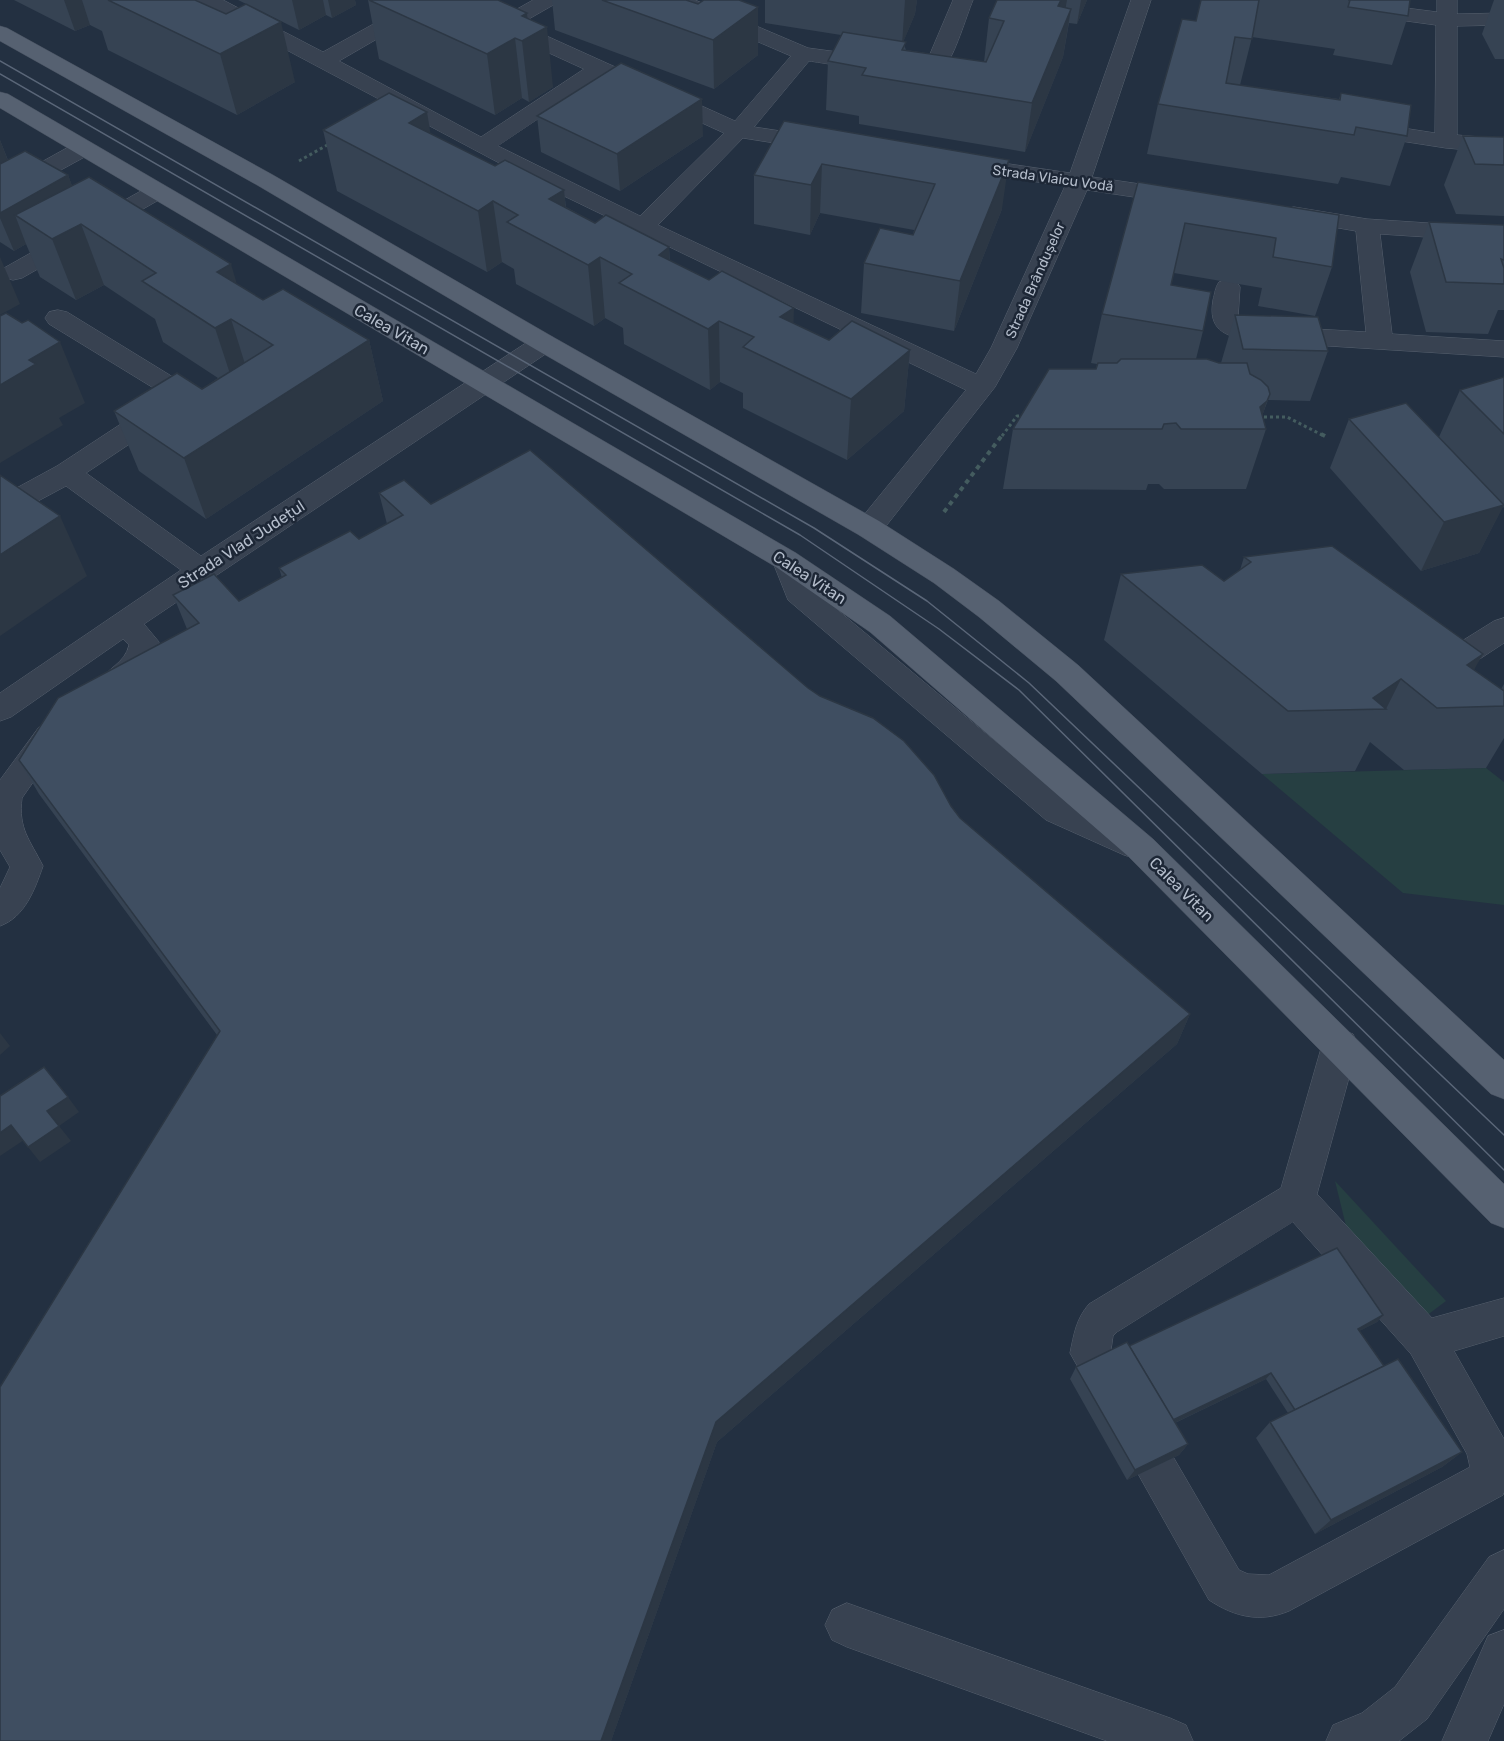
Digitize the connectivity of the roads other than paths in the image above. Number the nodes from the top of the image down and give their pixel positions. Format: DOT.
graph roads {
  1 [pos="207,0"];
  2 [pos="430,0"];
  3 [pos="449,0"];
  4 [pos="548,0"];
  5 [pos="677,0"];
  6 [pos="963,0"];
  7 [pos="1141,0"];
  8 [pos="1296,0"];
  9 [pos="707,5"];
  10 [pos="1447,10"];
  11 [pos="1504,19"];
  12 [pos="503,25"];
  13 [pos="0,32"];
  14 [pos="804,54"];
  15 [pos="325,60"];
  16 [pos="600,68"];
  17 [pos="0,99"];
  18 [pos="1340,125"];
  19 [pos="738,131"];
  20 [pos="1446,141"];
  21 [pos="483,146"];
  22 [pos="1504,146"];
  23 [pos="843,147"];
  24 [pos="82,149"];
  25 [pos="938,161"];
  26 [pos="1079,181"];
  27 [pos="156,192"];
  28 [pos="0,194"];
  29 [pos="1206,201"];
  30 [pos="1275,212"];
  31 [pos="1367,226"];
  32 [pos="643,227"];
  33 [pos="1504,236"];
  34 [pos="13,273"];
  35 [pos="1228,287"];
  36 [pos="58,318"];
  37 [pos="1380,342"];
  38 [pos="543,344"];
  39 [pos="1504,349"];
  40 [pos="485,383"];
  41 [pos="982,387"];
  42 [pos="67,473"];
  43 [pos="0,509"];
  44 [pos="869,528"];
  45 [pos="786,560"];
  46 [pos="201,570"];
  47 [pos="124,623"];
  48 [pos="1504,629"];
  49 [pos="0,709"];
  50 [pos="1504,716"];
  51 [pos="1141,848"];
  52 [pos="0,912"];
  53 [pos="1340,1045"];
  54 [pos="1504,1083"];
  55 [pos="1297,1199"];
  56 [pos="1504,1210"];
  57 [pos="1504,1317"];
  58 [pos="1425,1340"];
  59 [pos="1504,1572"];
  60 [pos="847,1625"];
  61 [pos="1504,1652"];
  62 [pos="1170,1741"];
  63 [pos="1348,1741"];
  64 [pos="1465,1741"];
  1 -- 15 [label="street"];
  2 -- 15 [label="street"];
  3 -- 12 [label="street"];
  4 -- 12 [label="street"];
  5 -- 9 [label="street"];
  6 -- 14 [label="street"];
  7 -- 26 [label="street, Strada Brândușelor"];
  8 -- 10 [label="street"];
  9 -- 14 [label="street"];
  10 -- 11 [label="street"];
  10 -- 20 [label="street"];
  12 -- 16 [label="street"];
  13 -- 38 [label="main road"];
  14 -- 19 [label="street"];
  15 -- 21 [label="street"];
  16 -- 19 [label="street"];
  16 -- 21 [label="street"];
  17 -- 24 [label="main road, Calea Vitan"];
  18 -- 20 [label="street"];
  19 -- 23 [label="street"];
  19 -- 32 [label="street"];
  20 -- 22 [label="street"];
  21 -- 32 [label="street"];
  24 -- 27 [label="main road, Calea Vitan"];
  24 -- 28 [label="street"];
  25 -- 26 [label="street, Strada Vlaicu Vodă"];
  26 -- 29 [label="street, Strada Vlaicu Vodă"];
  26 -- 41 [label="street, Strada Brândușelor"];
  27 -- 34 [label="street"];
  27 -- 40 [label="main road, Calea Vitan"];
  30 -- 31 [label="street"];
  31 -- 33 [label="street"];
  31 -- 37 [label="street"];
  32 -- 41 [label="street"];
  35 -- 37 [label="street"];
  36 -- 42 [label="street"];
  37 -- 39 [label="street"];
  38 -- 40 [label="street, Strada Vlad Județul"];
  38 -- 44 [label="main road"];
  40 -- 45 [label="main road, Calea Vitan"];
  40 -- 46 [label="street, Strada Vlad Județul"];
  41 -- 44 [label="street, Strada Brândușelor"];
  42 -- 43 [label="street"];
  42 -- 46 [label="street"];
  44 -- 54 [label="main road"];
  45 -- 51 [label="street"];
  46 -- 47 [label="street, Strada Vlad Județul"];
  47 -- 49 [label="street, Strada Vlad Județul"];
  47 -- 52 [label="street"];
  48 -- 50 [label="street"];
  51 -- 53 [label="main road, Calea Vitan"];
  53 -- 55 [label="street"];
  53 -- 56 [label="main road, Calea Vitan"];
  55 -- 58 [label="street"];
  55 -- 58 [label="street"];
  57 -- 58 [label="street"];
  59 -- 63 [label="street"];
  60 -- 62 [label="street"];
  61 -- 64 [label="street"];
}
